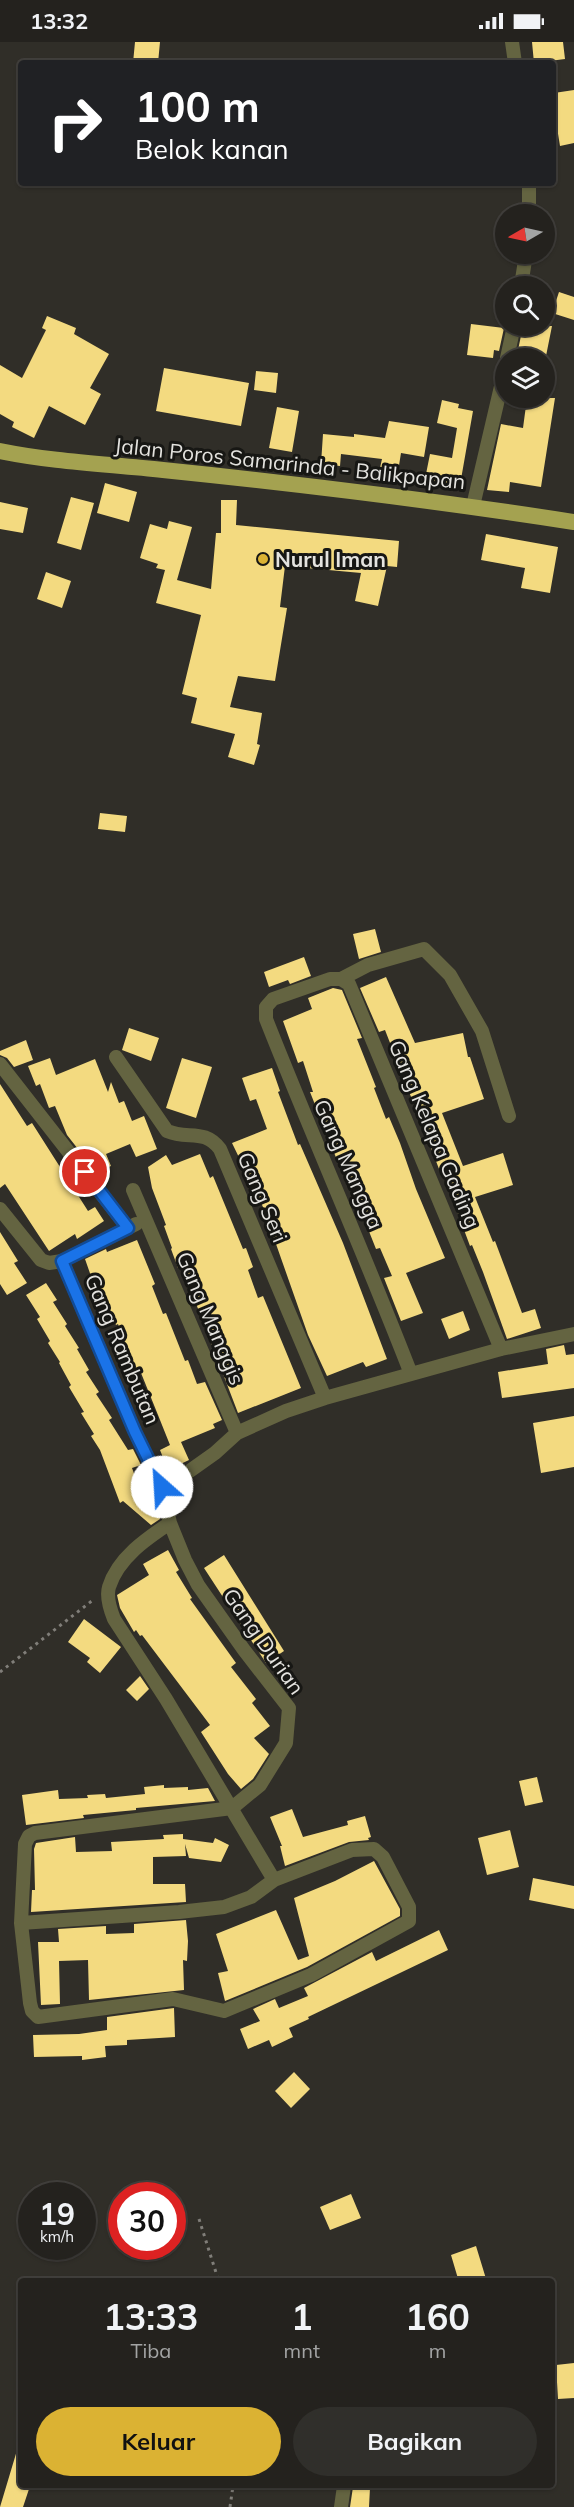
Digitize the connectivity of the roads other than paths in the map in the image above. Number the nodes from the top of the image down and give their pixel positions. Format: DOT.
graph roads {
  1 [pos="512,42"];
  2 [pos="515,60"];
  3 [pos="529,186"];
  4 [pos="529,204"];
  5 [pos="496,408"];
  6 [pos="0,452"];
  7 [pos="472,506"];
  8 [pos="574,522"];
  9 [pos="341,979"];
  10 [pos="116,1057"];
  11 [pos="0,1064"];
  12 [pos="509,1116"];
  13 [pos="133,1190"];
  14 [pos="0,1209"];
  15 [pos="146,1219"];
  16 [pos="128,1228"];
  17 [pos="62,1261"];
  18 [pos="574,1334"];
  19 [pos="501,1349"];
  20 [pos="411,1374"];
  21 [pos="325,1398"];
  22 [pos="237,1433"];
  23 [pos="162,1487"];
  24 [pos="170,1523"];
  25 [pos="232,1808"];
  26 [pos="274,1880"];
  27 [pos="21,1923"];
  28 [pos="344,2488"];
  29 [pos="341,2507"];
  1 -- 2 [label="street"];
  3 -- 4 [label="street"];
  5 -- 7 [label="street"];
  6 -- 7 [label="highway, Jalan Poros Samarinda - Balikpapan"];
  7 -- 8 [label="highway, Jalan Poros Samarinda - Balikpapan"];
  9 -- 12 [label="street"];
  9 -- 19 [label="street, Gang Kelapa Gading"];
  9 -- 20 [label="street, Gang Mangga"];
  10 -- 21 [label="street, Gang Seri"];
  11 -- 16 [label="street"];
  13 -- 15 [label="street, Gang Manggis"];
  14 -- 17 [label="street"];
  15 -- 16 [label="street"];
  15 -- 22 [label="street, Gang Manggis"];
  16 -- 17 [label="street"];
  17 -- 23 [label="street, Gang Rambutan"];
  18 -- 19 [label="street"];
  19 -- 20 [label="street"];
  20 -- 21 [label="street"];
  21 -- 22 [label="street"];
  22 -- 23 [label="street"];
  23 -- 24 [label="street, Gang Durian"];
  24 -- 25 [label="street, Gang Durian"];
  24 -- 25 [label="street"];
  25 -- 26 [label="street"];
  25 -- 27 [label="street"];
  26 -- 27 [label="street"];
  26 -- 27 [label="street"];
  28 -- 29 [label="street"];
}
